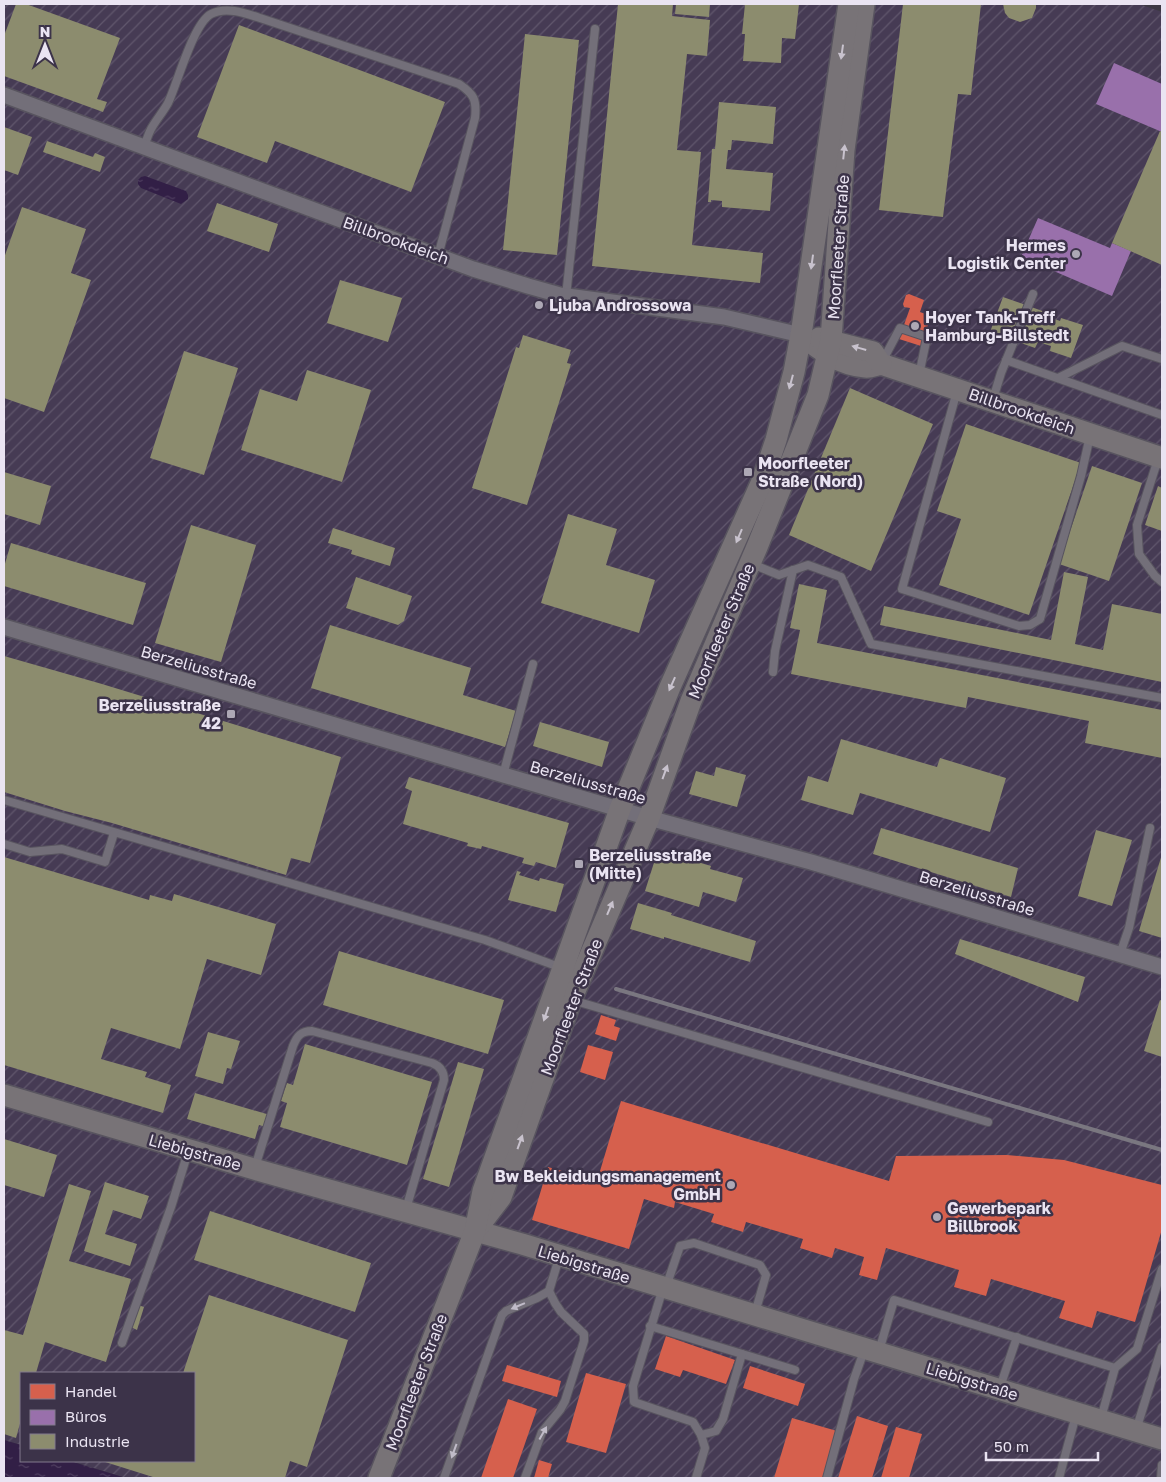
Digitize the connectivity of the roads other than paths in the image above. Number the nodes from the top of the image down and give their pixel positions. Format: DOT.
graph roads {
  1 [pos="848,4"];
  2 [pos="864,4"];
  3 [pos="595,29"];
  4 [pos="4,96"];
  5 [pos="144,147"];
  6 [pos="438,256"];
  7 [pos="1033,294"];
  8 [pos="566,296"];
  9 [pos="801,335"];
  10 [pos="830,348"];
  11 [pos="1162,359"];
  12 [pos="1006,360"];
  13 [pos="881,364"];
  14 [pos="919,377"];
  15 [pos="1058,378"];
  16 [pos="957,389"];
  17 [pos="993,401"];
  18 [pos="1162,415"];
  19 [pos="1090,434"];
  20 [pos="1160,458"];
  21 [pos="750,564"];
  22 [pos="793,570"];
  23 [pos="1162,582"];
  24 [pos="4,627"];
  25 [pos="533,664"];
  26 [pos="773,672"];
  27 [pos="1162,698"];
  28 [pos="503,775"];
  29 [pos="4,800"];
  30 [pos="620,809"];
  31 [pos="649,818"];
  32 [pos="1150,828"];
  33 [pos="114,833"];
  34 [pos="4,844"];
  35 [pos="1120,954"];
  36 [pos="1162,967"];
  37 [pos="572,972"];
  38 [pos="562,996"];
  39 [pos="4,1095"];
  40 [pos="988,1122"];
  41 [pos="189,1150"];
  42 [pos="254,1169"];
  43 [pos="405,1211"];
  44 [pos="475,1231"];
  45 [pos="560,1256"];
  46 [pos="1162,1269"];
  47 [pos="664,1289"];
  48 [pos="550,1291"];
  49 [pos="754,1316"];
  50 [pos="650,1326"];
  51 [pos="1016,1338"];
  52 [pos="122,1344"];
  53 [pos="1162,1347"];
  54 [pos="871,1351"];
  55 [pos="742,1354"];
  56 [pos="1114,1368"];
  57 [pos="795,1370"];
  58 [pos="999,1389"];
  59 [pos="1076,1413"];
  60 [pos="1101,1420"];
  61 [pos="1136,1430"];
  62 [pos="701,1435"];
  63 [pos="1162,1438"];
  64 [pos="1162,1465"];
  65 [pos="379,1478"];
  66 [pos="444,1478"];
  67 [pos="525,1478"];
  68 [pos="696,1478"];
  69 [pos="827,1478"];
  70 [pos="1059,1478"];
  71 [pos="1161,1478"];
  1 -- 9 [label="main road, Moorfleeter Straße, one-way"];
  10 -- 2 [label="main road, Moorfleeter Straße, one-way"];
  3 -- 8 [label="lane"];
  4 -- 5 [label="street, Billbrookdeich"];
  5 -- 6 [label="street, Billbrookdeich"];
  5 -- 6 [label="lane"];
  6 -- 8 [label="street, Billbrookdeich"];
  7 -- 12 [label="lane"];
  8 -- 9 [label="street, Billbrookdeich"];
  9 -- 10 [label="main road, Billbrookdeich"];
  9 -- 30 [label="main road, Moorfleeter Straße, one-way"];
  10 -- 13 [label="main road, Billbrookdeich"];
  10 -- 21 [label="main road, Moorfleeter Straße"];
  11 -- 15 [label="lane"];
  12 -- 15 [label="lane"];
  12 -- 17 [label="lane"];
  13 -- 14 [label="main road, Billbrookdeich"];
  13 -- 14 [label="lane"];
  14 -- 16 [label="main road, Billbrookdeich"];
  15 -- 18 [label="lane"];
  16 -- 17 [label="main road, Billbrookdeich"];
  16 -- 19 [label="lane"];
  17 -- 19 [label="main road, Billbrookdeich"];
  19 -- 20 [label="main road, Billbrookdeich"];
  20 -- 23 [label="lane"];
  21 -- 22 [label="lane"];
  31 -- 21 [label="main road, Moorfleeter Straße, one-way"];
  22 -- 26 [label="lane"];
  22 -- 27 [label="lane"];
  24 -- 28 [label="street, Berzeliusstraße"];
  25 -- 28 [label="lane"];
  28 -- 30 [label="street, Berzeliusstraße"];
  29 -- 33 [label="lane"];
  30 -- 31 [label="street, Berzeliusstraße"];
  30 -- 37 [label="main road, Moorfleeter Straße"];
  31 -- 35 [label="street, Berzeliusstraße"];
  37 -- 31 [label="main road, Moorfleeter Straße, one-way"];
  32 -- 35 [label="lane"];
  33 -- 34 [label="lane"];
  33 -- 37 [label="lane"];
  35 -- 36 [label="street, Berzeliusstraße"];
  37 -- 38 [label="main road, Moorfleeter Straße"];
  38 -- 40 [label="lane"];
  38 -- 44 [label="main road, Moorfleeter Straße"];
  39 -- 41 [label="main road, Liebigstraße"];
  41 -- 42 [label="main road, Liebigstraße"];
  41 -- 52 [label="lane"];
  42 -- 43 [label="main road, Liebigstraße"];
  42 -- 43 [label="lane"];
  43 -- 44 [label="main road, Liebigstraße"];
  44 -- 45 [label="main road, Liebigstraße"];
  44 -- 65 [label="main road, Moorfleeter Straße"];
  45 -- 47 [label="main road, Liebigstraße"];
  45 -- 48 [label="lane"];
  46 -- 56 [label="lane"];
  47 -- 49 [label="main road, Liebigstraße"];
  47 -- 49 [label="lane"];
  47 -- 50 [label="lane"];
  48 -- 66 [label="lane, one-way"];
  67 -- 48 [label="lane, one-way"];
  49 -- 54 [label="main road, Liebigstraße"];
  50 -- 55 [label="lane"];
  50 -- 62 [label="lane"];
  51 -- 54 [label="lane"];
  51 -- 56 [label="lane"];
  51 -- 58 [label="lane"];
  53 -- 61 [label="lane"];
  54 -- 58 [label="main road, Liebigstraße"];
  54 -- 69 [label="lane"];
  55 -- 57 [label="lane"];
  55 -- 62 [label="lane"];
  56 -- 60 [label="lane"];
  58 -- 59 [label="main road, Liebigstraße"];
  59 -- 60 [label="main road, Liebigstraße"];
  59 -- 70 [label="lane"];
  60 -- 61 [label="main road, Liebigstraße"];
  61 -- 63 [label="main road, Liebigstraße"];
  62 -- 68 [label="lane"];
  64 -- 71 [label="lane"];
}
